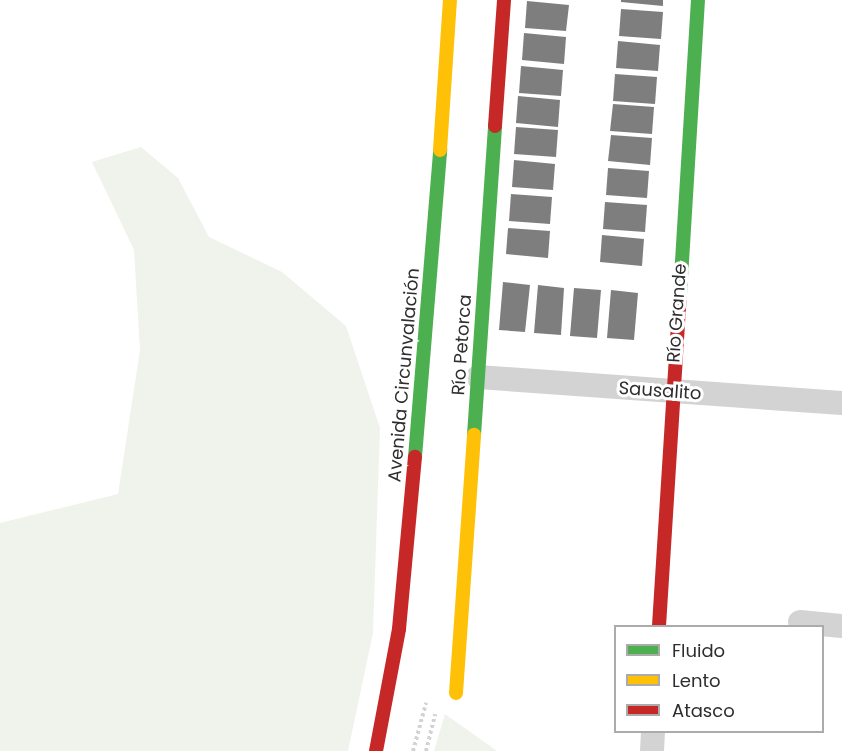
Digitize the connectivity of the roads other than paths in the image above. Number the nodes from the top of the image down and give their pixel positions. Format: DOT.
graph roads {
  1 [pos="450,0"];
  2 [pos="504,0"];
  3 [pos="698,0"];
  4 [pos="478,377"];
  5 [pos="672,392"];
  6 [pos="842,403"];
  7 [pos="800,622"];
  8 [pos="659,625"];
  9 [pos="842,626"];
  10 [pos="456,693"];
  11 [pos="653,733"];
  12 [pos="376,751"];
  13 [pos="652,751"];
  1 -- 12 [label="street, Avenida Circunvalación"];
  2 -- 4 [label="street, Río Petorca"];
  3 -- 5 [label="street, Río Grande"];
  4 -- 5 [label="street, Sausalito"];
  4 -- 10 [label="street, Río Petorca"];
  5 -- 6 [label="street, Sausalito"];
  5 -- 8 [label="street, Río Grande"];
  7 -- 9 [label="street"];
  11 -- 13 [label="street"];
}
